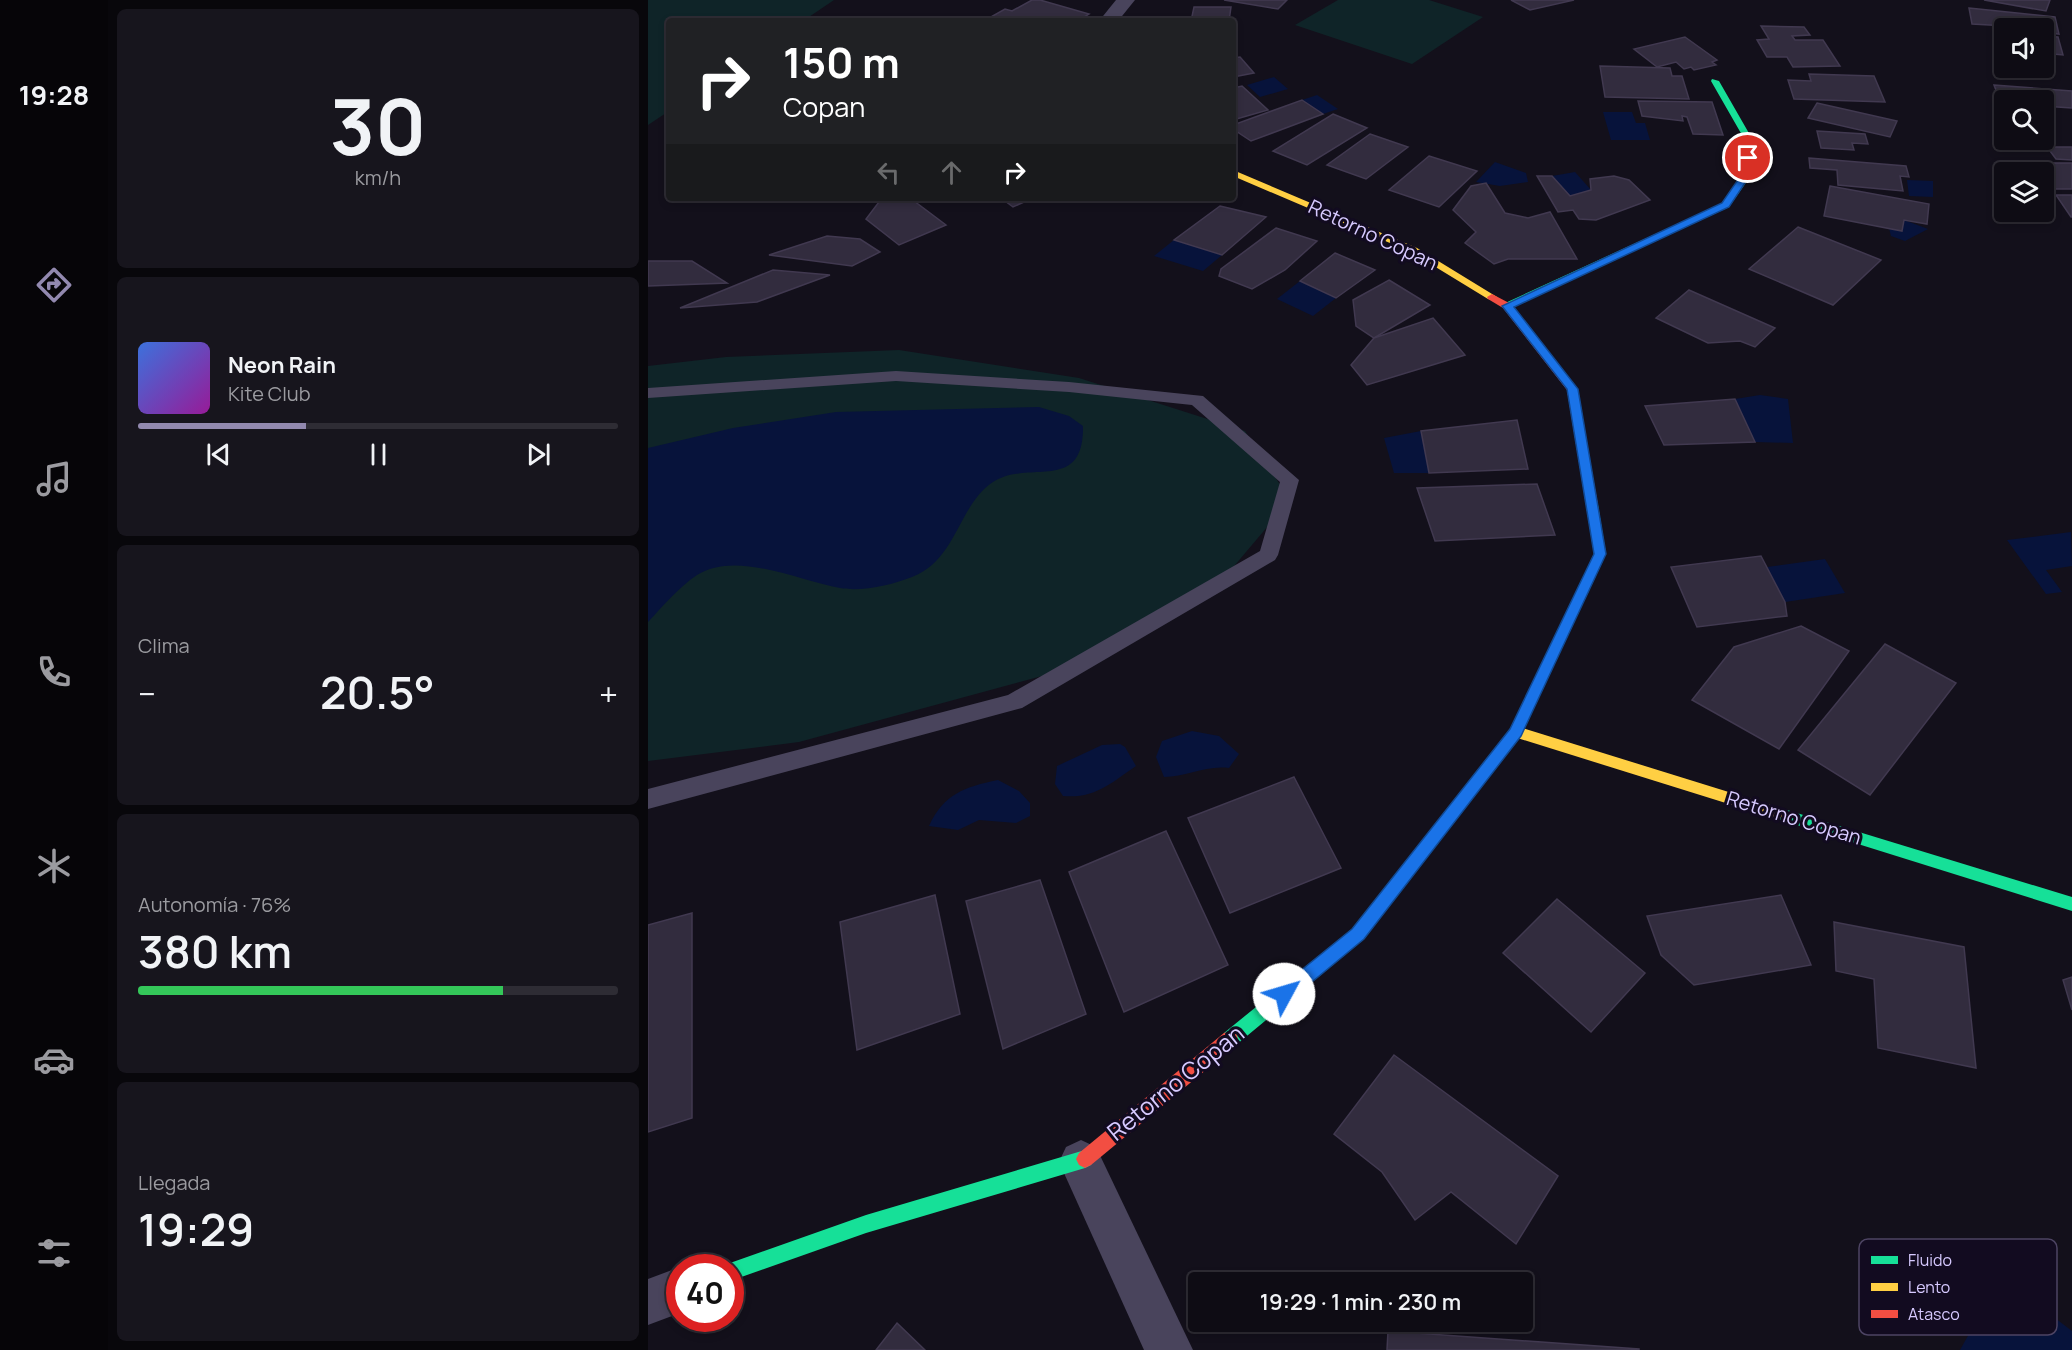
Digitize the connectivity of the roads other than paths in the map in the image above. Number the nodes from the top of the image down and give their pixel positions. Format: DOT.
graph roads {
  1 [pos="1126,0"];
  2 [pos="1111,18"];
  3 [pos="1715,81"];
  4 [pos="1236,174"];
  5 [pos="1507,306"];
  6 [pos="648,393"];
  7 [pos="1516,732"];
  8 [pos="648,799"];
  9 [pos="2072,904"];
  10 [pos="1081,1162"];
  11 [pos="744,1267"];
  12 [pos="666,1295"];
  13 [pos="648,1302"];
  14 [pos="1169,1350"];
  1 -- 2 [label="street"];
  3 -- 5 [label="street"];
  4 -- 5 [label="street, Retorno Copan"];
  5 -- 7 [label="street, Retorno Copan"];
  6 -- 8 [label="lane"];
  7 -- 9 [label="street, Retorno Copan"];
  7 -- 10 [label="street, Retorno Copan"];
  10 -- 11 [label="street, Retorno Copan"];
  10 -- 14 [label="street"];
  12 -- 13 [label="street"];
}
